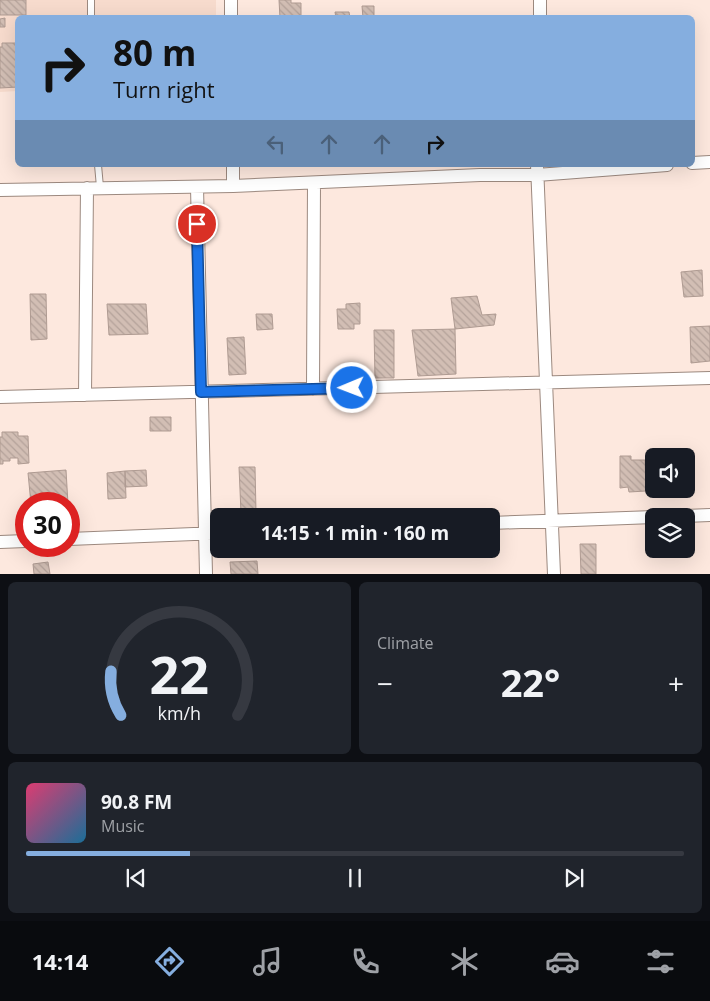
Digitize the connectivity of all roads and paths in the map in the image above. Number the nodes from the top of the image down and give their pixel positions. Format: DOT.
graph roads {
  1 [pos="90,0"];
  2 [pos="231,0"];
  3 [pos="540,0"];
  4 [pos="91,15"];
  5 [pos="231,15"];
  6 [pos="540,15"];
  7 [pos="710,162"];
  8 [pos="695,163"];
  9 [pos="98,167"];
  10 [pos="233,167"];
  11 [pos="615,167"];
  12 [pos="537,170"];
  13 [pos="314,183"];
  14 [pos="233,186"];
  15 [pos="196,187"];
  16 [pos="87,188"];
  17 [pos="100,188"];
  18 [pos="0,190"];
  19 [pos="710,378"];
  20 [pos="546,383"];
  21 [pos="313,389"];
  22 [pos="201,392"];
  23 [pos="85,395"];
  24 [pos="0,397"];
  25 [pos="710,515"];
  26 [pos="695,516"];
  27 [pos="645,517"];
  28 [pos="552,521"];
  29 [pos="500,523"];
  30 [pos="205,534"];
  31 [pos="210,534"];
  32 [pos="80,539"];
  33 [pos="15,541"];
  34 [pos="0,542"];
  35 [pos="206,574"];
  36 [pos="554,574"];
  1 -- 4 [label="lane"];
  2 -- 5 [label="street"];
  3 -- 6 [label="street"];
  7 -- 8 [label="street"];
  9 -- 17 [label="lane"];
  10 -- 14 [label="street"];
  11 -- 12 [label="street"];
  12 -- 13 [label="street"];
  12 -- 20 [label="street"];
  13 -- 14 [label="street"];
  13 -- 21 [label="street"];
  14 -- 15 [label="street"];
  15 -- 17 [label="street"];
  15 -- 22 [label="street"];
  16 -- 17 [label="street"];
  16 -- 18 [label="street"];
  16 -- 23 [label="street"];
  19 -- 20 [label="street"];
  20 -- 21 [label="street"];
  20 -- 28 [label="street"];
  21 -- 22 [label="street"];
  22 -- 23 [label="street"];
  22 -- 30 [label="street"];
  23 -- 24 [label="street"];
  25 -- 26 [label="street"];
  27 -- 28 [label="street"];
  28 -- 29 [label="street"];
  28 -- 36 [label="street"];
  30 -- 31 [label="street"];
  30 -- 32 [label="street"];
  30 -- 35 [label="street"];
  33 -- 34 [label="street"];
}
